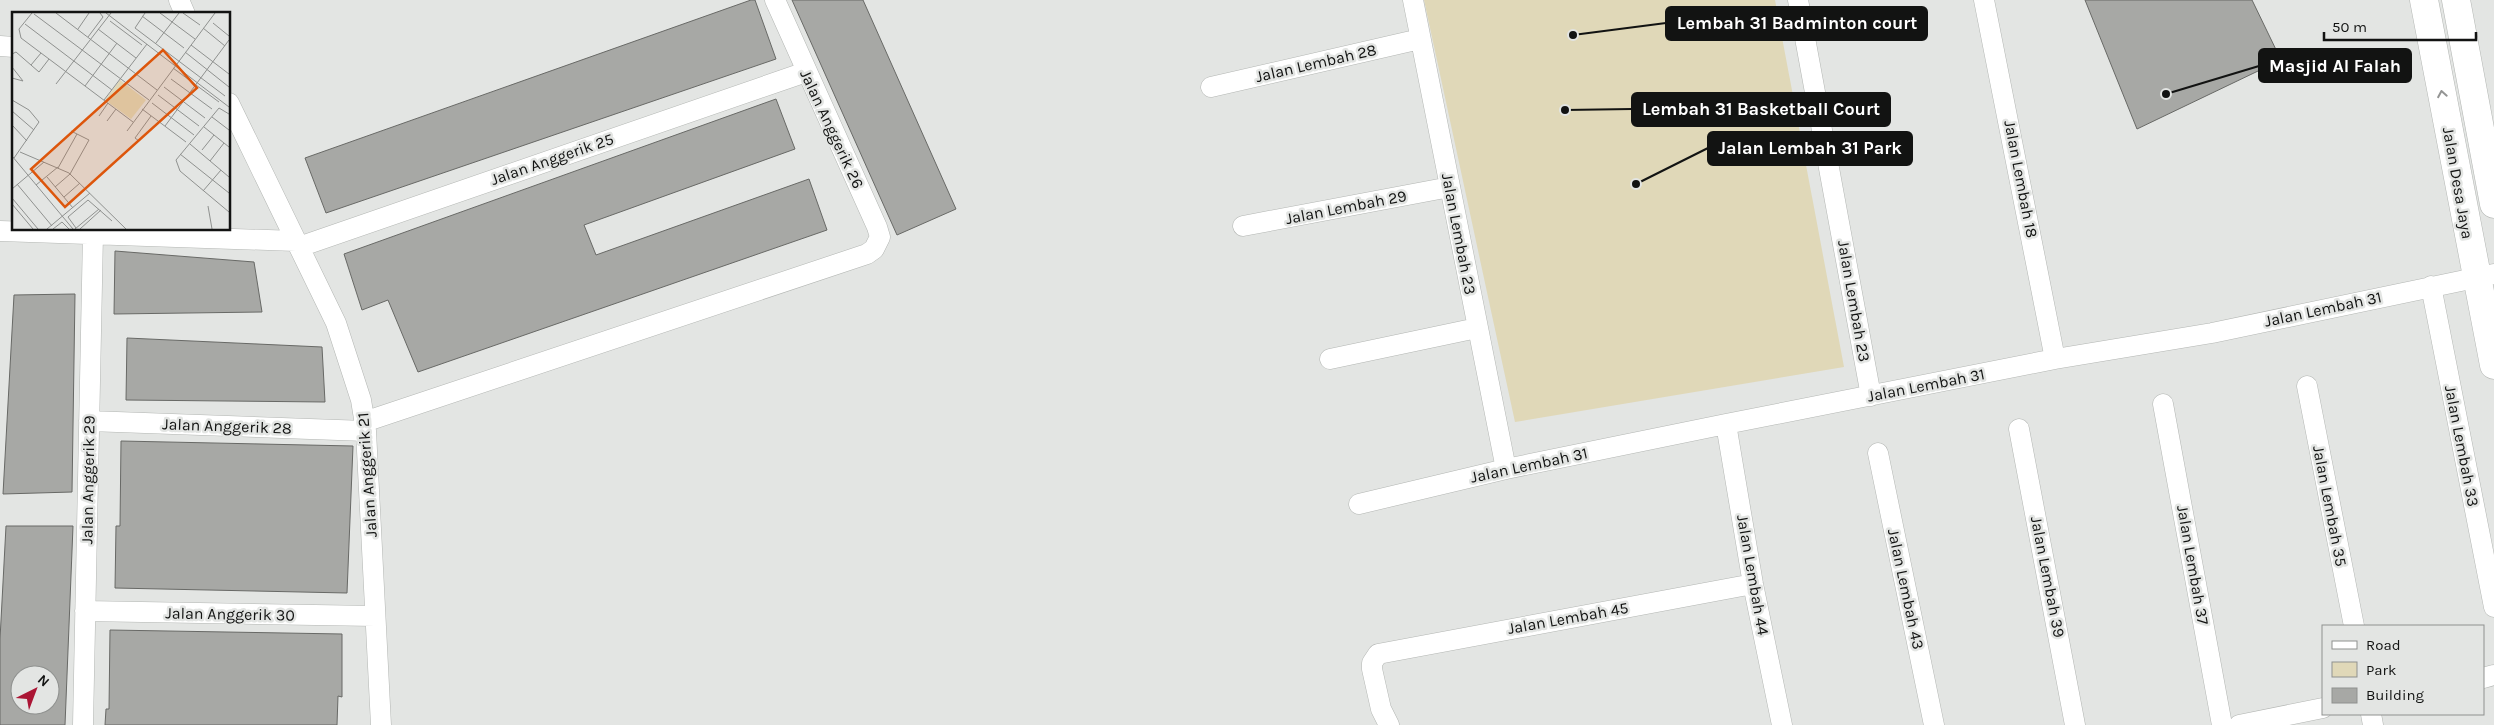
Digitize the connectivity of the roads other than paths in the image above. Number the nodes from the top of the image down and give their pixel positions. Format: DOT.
graph roads {
  1 [pos="179,0"];
  2 [pos="775,0"];
  3 [pos="1413,0"];
  4 [pos="1798,0"];
  5 [pos="1984,0"];
  6 [pos="2424,0"];
  7 [pos="2456,0"];
  8 [pos="184,12"];
  9 [pos="1420,39"];
  10 [pos="806,72"];
  11 [pos="1211,87"];
  12 [pos="230,105"];
  13 [pos="1450,187"];
  14 [pos="2494,204"];
  15 [pos="1243,226"];
  16 [pos="0,231"];
  17 [pos="92,234"];
  18 [pos="297,244"];
  19 [pos="2485,276"];
  20 [pos="2431,286"];
  21 [pos="1477,328"];
  22 [pos="1330,359"];
  23 [pos="2055,359"];
  24 [pos="2494,365"];
  25 [pos="2307,386"];
  26 [pos="1871,396"];
  27 [pos="2163,404"];
  28 [pos="89,421"];
  29 [pos="1726,424"];
  30 [pos="365,427"];
  31 [pos="2018,429"];
  32 [pos="1878,453"];
  33 [pos="1506,469"];
  34 [pos="1359,504"];
  35 [pos="1753,584"];
  36 [pos="2494,607"];
  37 [pos="85,611"];
  38 [pos="375,616"];
  39 [pos="2354,625"];
  40 [pos="2322,708"];
  41 [pos="83,725"];
  42 [pos="381,725"];
  43 [pos="1389,725"];
  44 [pos="1782,725"];
  45 [pos="1934,725"];
  46 [pos="2075,725"];
  47 [pos="2222,725"];
  48 [pos="2239,725"];
  1 -- 8 [label="street"];
  2 -- 10 [label="street, Jalan Anggerik 26"];
  3 -- 9 [label="street, Jalan Lembah 23"];
  4 -- 26 [label="street, Jalan Lembah 23"];
  5 -- 23 [label="street, Jalan Lembah 18"];
  19 -- 6 [label="main road, Jalan Desa Jaya, one-way"];
  7 -- 14 [label="main road, Jalan Desa Jaya"];
  9 -- 11 [label="street, Jalan Lembah 28"];
  9 -- 13 [label="street, Jalan Lembah 23"];
  10 -- 18 [label="street, Jalan Anggerik 25"];
  10 -- 30 [label="street, Jalan Anggerik 26"];
  12 -- 18 [label="street, Jalan Anggerik 21"];
  13 -- 15 [label="street, Jalan Lembah 29"];
  13 -- 21 [label="street, Jalan Lembah 23"];
  16 -- 17 [label="street"];
  17 -- 18 [label="street"];
  17 -- 28 [label="street, Jalan Anggerik 29"];
  18 -- 30 [label="street, Jalan Anggerik 21"];
  19 -- 20 [label="street, Jalan Lembah 31"];
  19 -- 24 [label="main road, Jalan Desa Jaya"];
  20 -- 23 [label="street, Jalan Lembah 31"];
  20 -- 36 [label="street, Jalan Lembah 33"];
  21 -- 22 [label="street"];
  21 -- 33 [label="street, Jalan Lembah 23"];
  23 -- 26 [label="street, Jalan Lembah 31"];
  25 -- 39 [label="street, Jalan Lembah 35"];
  26 -- 29 [label="street, Jalan Lembah 31"];
  27 -- 47 [label="street, Jalan Lembah 37"];
  28 -- 30 [label="street, Jalan Anggerik 28"];
  28 -- 37 [label="street, Jalan Anggerik 29"];
  29 -- 33 [label="street, Jalan Lembah 31"];
  29 -- 35 [label="street, Jalan Lembah 44"];
  30 -- 38 [label="street, Jalan Anggerik 21"];
  31 -- 46 [label="street, Jalan Lembah 39"];
  32 -- 45 [label="street, Jalan Lembah 43"];
  33 -- 34 [label="street, Jalan Lembah 31"];
  35 -- 43 [label="street, Jalan Lembah 45"];
  35 -- 44 [label="street, Jalan Lembah 44"];
  37 -- 38 [label="street, Jalan Anggerik 30"];
  37 -- 41 [label="street, Jalan Anggerik 29"];
  38 -- 42 [label="street, Jalan Anggerik 21"];
  40 -- 48 [label="street"];
}
